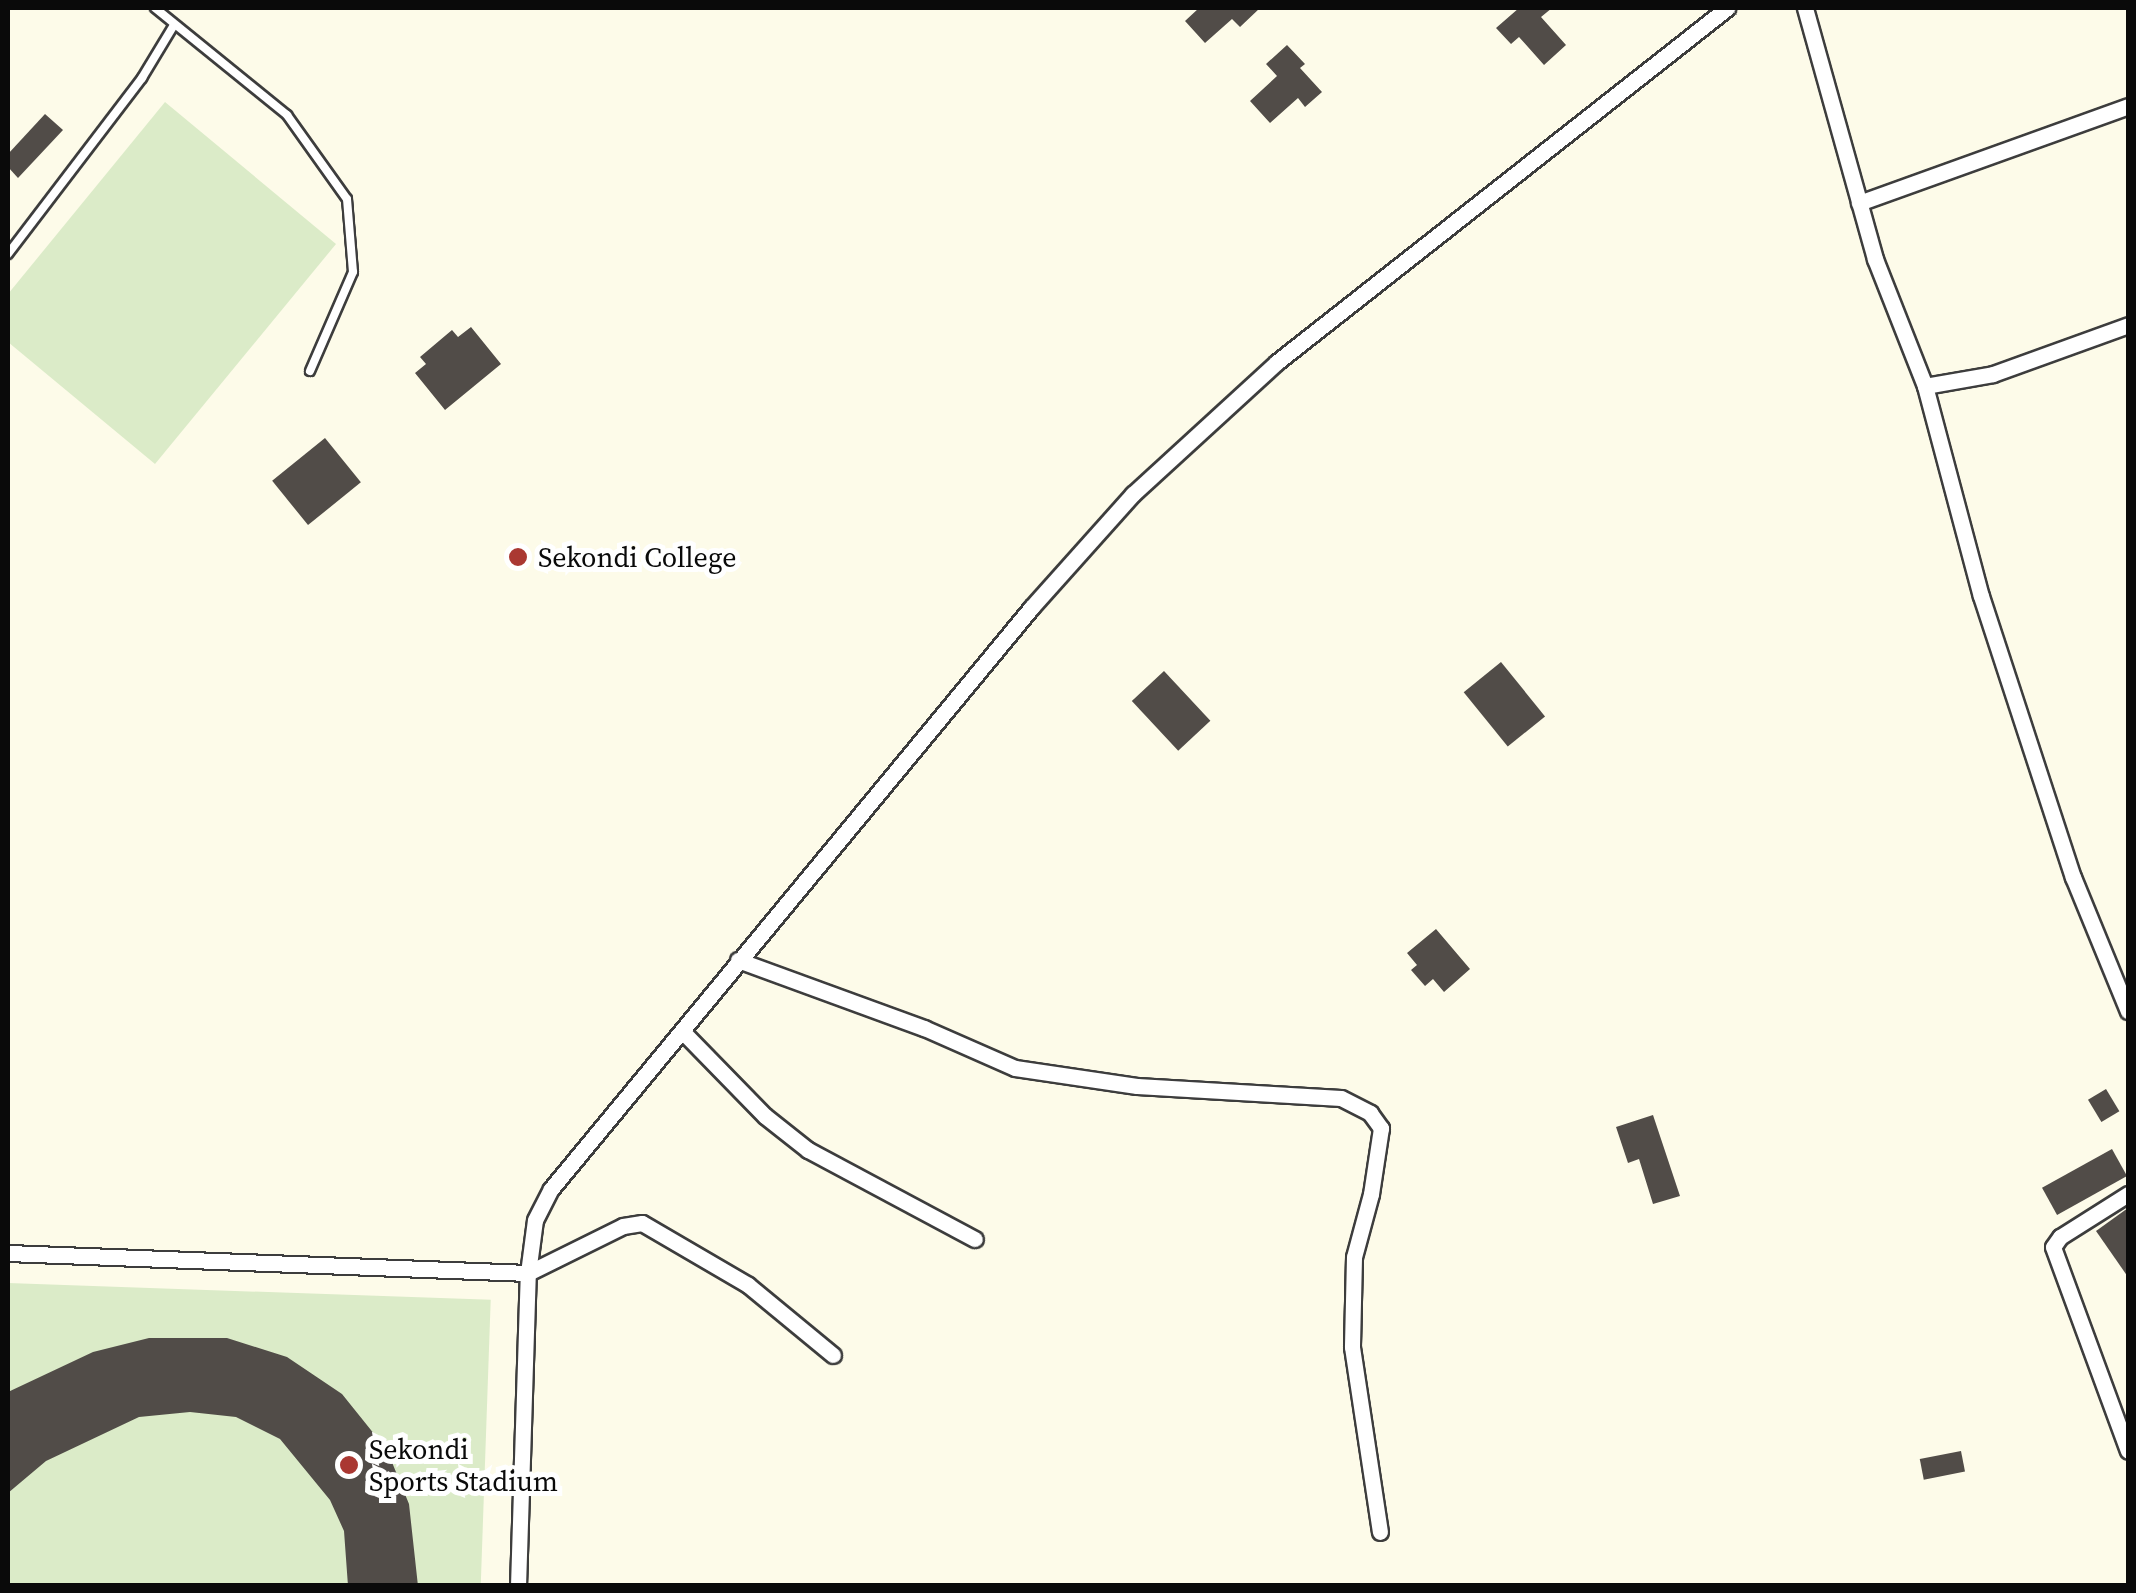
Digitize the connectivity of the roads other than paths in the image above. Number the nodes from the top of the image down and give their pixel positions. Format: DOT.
graph roads {
  1 [pos="156,8"];
  2 [pos="1727,8"];
  3 [pos="1805,8"];
  4 [pos="174,25"];
  5 [pos="2128,106"];
  6 [pos="1860,203"];
  7 [pos="8,254"];
  8 [pos="2128,325"];
  9 [pos="310,371"];
  10 [pos="1925,386"];
  11 [pos="738,960"];
  12 [pos="2128,1011"];
  13 [pos="682,1032"];
  14 [pos="2128,1194"];
  15 [pos="975,1238"];
  16 [pos="8,1253"];
  17 [pos="528,1272"];
  18 [pos="833,1355"];
  19 [pos="2128,1451"];
  20 [pos="1380,1532"];
  21 [pos="518,1586"];
  1 -- 4 [label="lane"];
  2 -- 11 [label="street"];
  3 -- 6 [label="street"];
  4 -- 7 [label="lane"];
  4 -- 9 [label="lane"];
  5 -- 6 [label="street"];
  6 -- 10 [label="street"];
  8 -- 10 [label="street"];
  10 -- 12 [label="street"];
  11 -- 13 [label="street"];
  11 -- 20 [label="street"];
  13 -- 15 [label="street"];
  13 -- 17 [label="street"];
  14 -- 19 [label="street"];
  16 -- 17 [label="street"];
  17 -- 18 [label="street"];
  17 -- 21 [label="street"];
}
